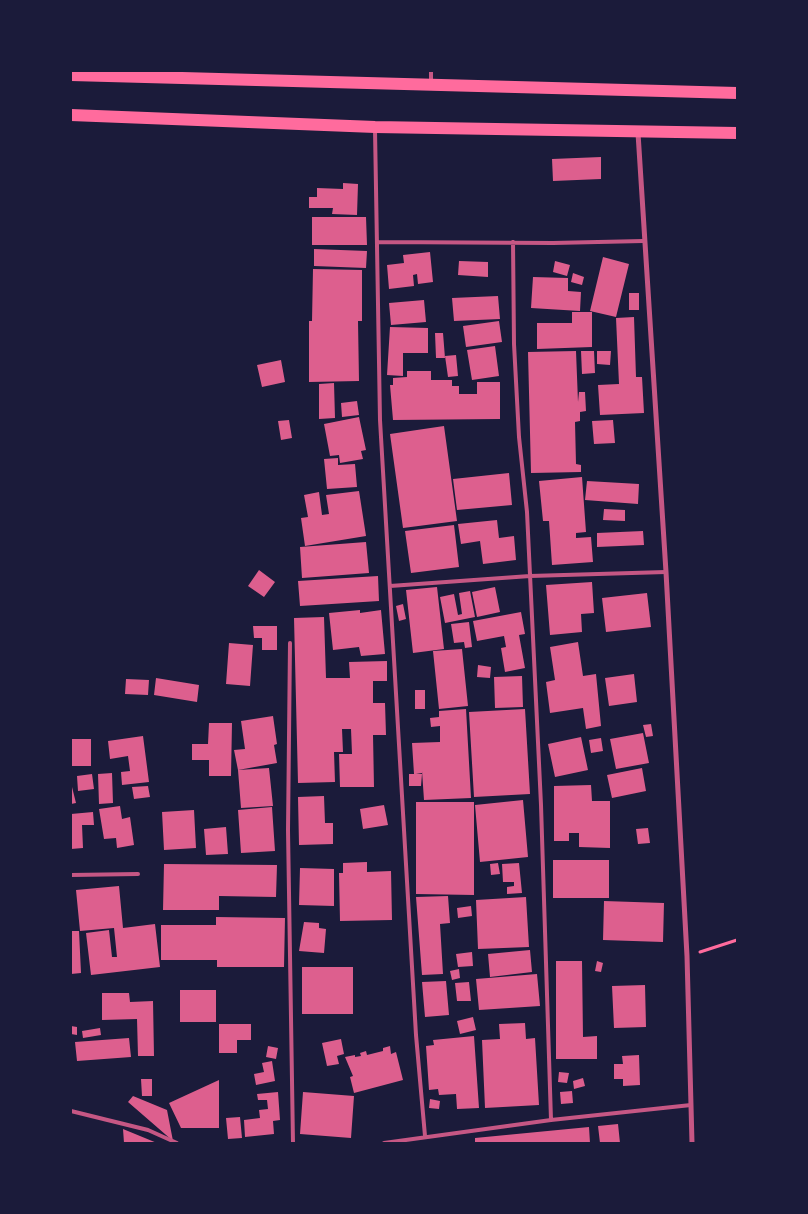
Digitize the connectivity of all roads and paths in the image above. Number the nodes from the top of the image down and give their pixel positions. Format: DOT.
graph roads {
  1 [pos="431,71"];
  2 [pos="71,75"];
  3 [pos="431,85"];
  4 [pos="737,93"];
  5 [pos="71,115"];
  6 [pos="375,127"];
  7 [pos="638,133"];
  8 [pos="737,133"];
  9 [pos="643,241"];
  10 [pos="377,242"];
  11 [pos="513,242"];
  12 [pos="666,572"];
  13 [pos="530,576"];
  14 [pos="390,586"];
  15 [pos="290,643"];
  16 [pos="138,874"];
  17 [pos="71,875"];
  18 [pos="737,940"];
  19 [pos="687,956"];
  20 [pos="691,1105"];
  21 [pos="71,1111"];
  22 [pos="551,1120"];
  23 [pos="425,1136"];
  24 [pos="177,1143"];
  25 [pos="293,1143"];
  26 [pos="384,1143"];
  27 [pos="692,1143"];
  1 -- 3 [label="lane"];
  2 -- 3 [label="main road"];
  3 -- 4 [label="main road"];
  5 -- 6 [label="main road"];
  6 -- 7 [label="main road"];
  6 -- 10 [label="lane"];
  7 -- 8 [label="main road"];
  7 -- 9 [label="street"];
  9 -- 11 [label="lane"];
  9 -- 12 [label="street"];
  10 -- 11 [label="lane"];
  10 -- 14 [label="lane"];
  11 -- 13 [label="lane"];
  12 -- 13 [label="lane"];
  12 -- 19 [label="street"];
  13 -- 14 [label="lane"];
  13 -- 22 [label="lane"];
  14 -- 23 [label="lane"];
  15 -- 25 [label="lane"];
  16 -- 17 [label="lane"];
  18 -- 19 [label="path"];
  19 -- 20 [label="street"];
  20 -- 22 [label="lane"];
  20 -- 27 [label="street"];
  21 -- 24 [label="lane"];
  22 -- 23 [label="lane"];
  23 -- 26 [label="lane"];
}
